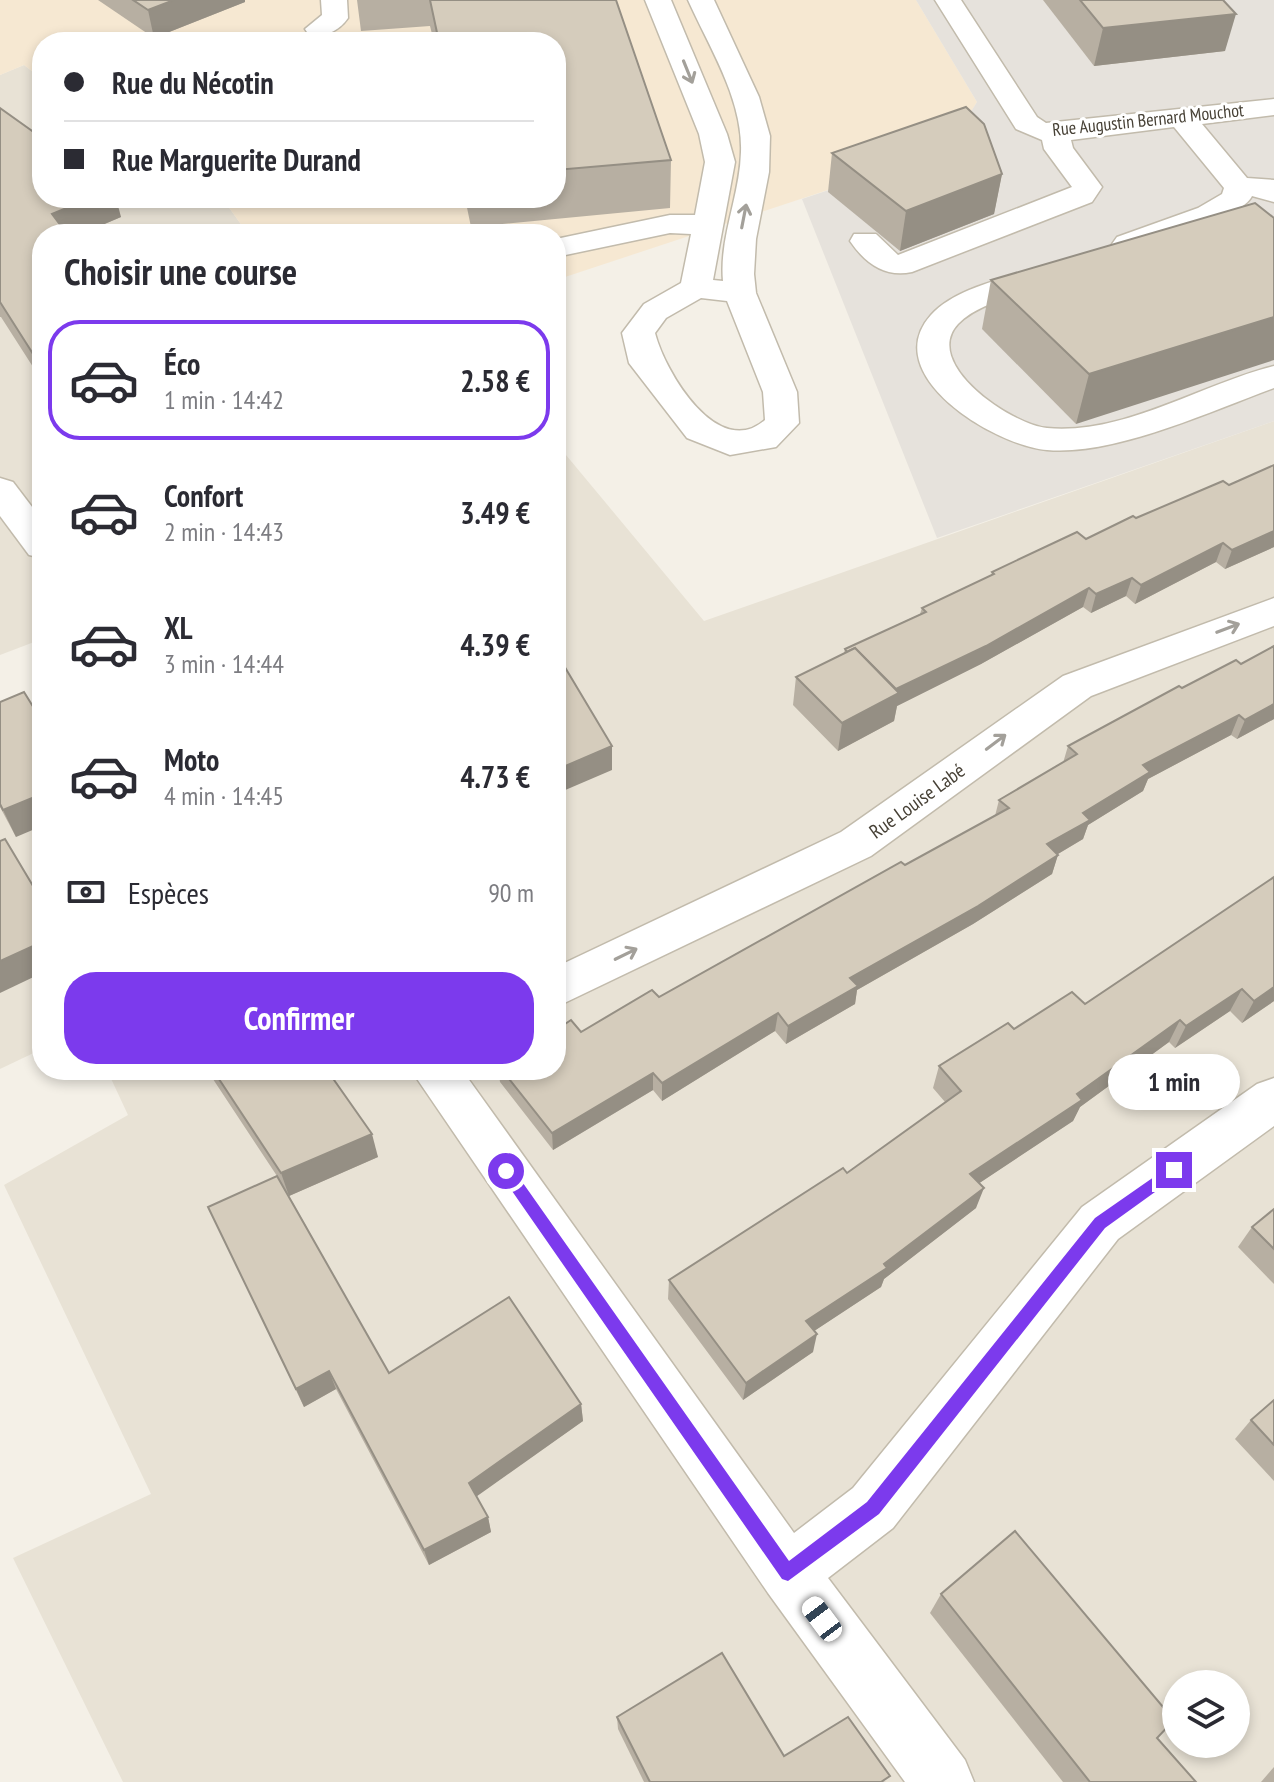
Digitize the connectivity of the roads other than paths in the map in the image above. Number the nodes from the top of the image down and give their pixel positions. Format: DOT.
graph roads {
  1 [pos="334,0"];
  2 [pos="658,0"];
  3 [pos="701,0"];
  4 [pos="948,0"];
  5 [pos="318,29"];
  6 [pos="1274,107"];
  7 [pos="1181,117"];
  8 [pos="1055,133"];
  9 [pos="1239,187"];
  10 [pos="1274,193"];
  11 [pos="708,225"];
  12 [pos="865,241"];
  13 [pos="566,246"];
  14 [pos="696,288"];
  15 [pos="740,293"];
  16 [pos="1274,376"];
  17 [pos="0,490"];
  18 [pos="32,533"];
  19 [pos="1274,611"];
  20 [pos="566,983"];
  21 [pos="442,1080"];
  22 [pos="1274,1099"];
  23 [pos="788,1573"];
  24 [pos="943,1782"];
  1 -- 5 [label="street"];
  2 -- 11 [label="street, one-way"];
  15 -- 3 [label="street, one-way"];
  4 -- 8 [label="street, Rue Augustin Bernard Mouchot"];
  6 -- 7 [label="street, Rue Augustin Bernard Mouchot"];
  7 -- 8 [label="street, Rue Augustin Bernard Mouchot"];
  7 -- 9 [label="street"];
  8 -- 12 [label="street"];
  9 -- 10 [label="street"];
  9 -- 16 [label="street"];
  11 -- 13 [label="street"];
  11 -- 14 [label="street"];
  14 -- 15 [label="street"];
  14 -- 15 [label="street"];
  17 -- 18 [label="street"];
  20 -- 19 [label="street, Rue Louise Labé, one-way"];
  21 -- 23 [label="street"];
  22 -- 23 [label="street"];
  23 -- 24 [label="street"];
}
